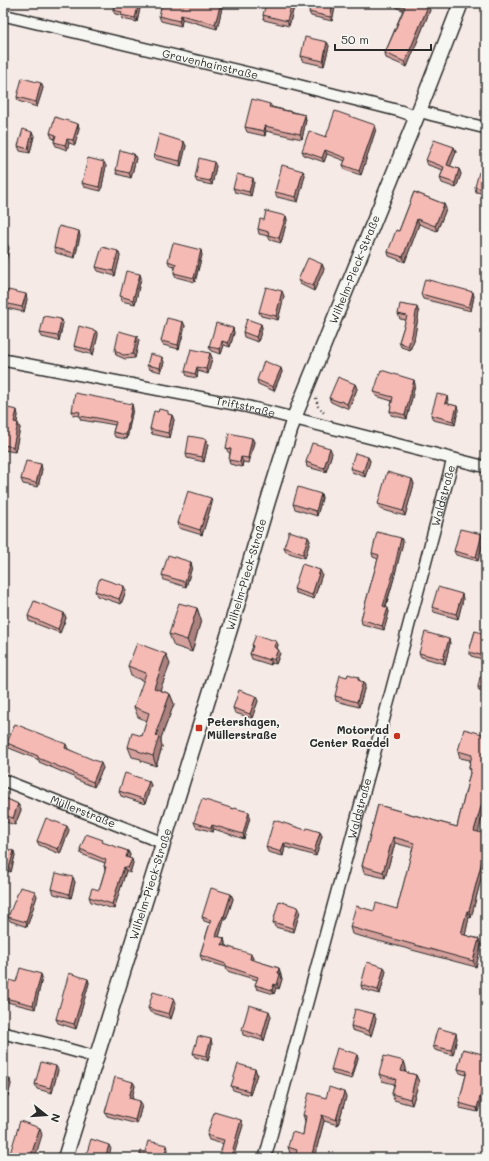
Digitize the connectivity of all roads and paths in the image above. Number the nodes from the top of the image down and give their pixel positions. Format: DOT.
graph roads {
  1 [pos="461,3"];
  2 [pos="3,15"];
  3 [pos="418,114"];
  4 [pos="486,128"];
  5 [pos="3,360"];
  6 [pos="316,396"];
  7 [pos="327,415"];
  8 [pos="294,418"];
  9 [pos="453,458"];
  10 [pos="486,467"];
  11 [pos="3,780"];
  12 [pos="163,843"];
  13 [pos="3,1034"];
  14 [pos="96,1057"];
  15 [pos="65,1158"];
  16 [pos="265,1158"];
  1 -- 3 [label="street, Wilhelm-Pieck-Straße"];
  2 -- 3 [label="street, Gravenhainstraße"];
  3 -- 4 [label="street, Gravenhainstraße"];
  3 -- 8 [label="street, Wilhelm-Pieck-Straße"];
  5 -- 8 [label="street, Triftstraße"];
  6 -- 7 [label="path"];
  8 -- 9 [label="street, Triftstraße"];
  8 -- 12 [label="street, Wilhelm-Pieck-Straße"];
  9 -- 10 [label="street, Triftstraße"];
  9 -- 16 [label="street, Waldstraße"];
  11 -- 12 [label="street, Müllerstraße"];
  12 -- 14 [label="street, Wilhelm-Pieck-Straße"];
  13 -- 14 [label="street"];
  14 -- 15 [label="street, Wilhelm-Pieck-Straße"];
}
